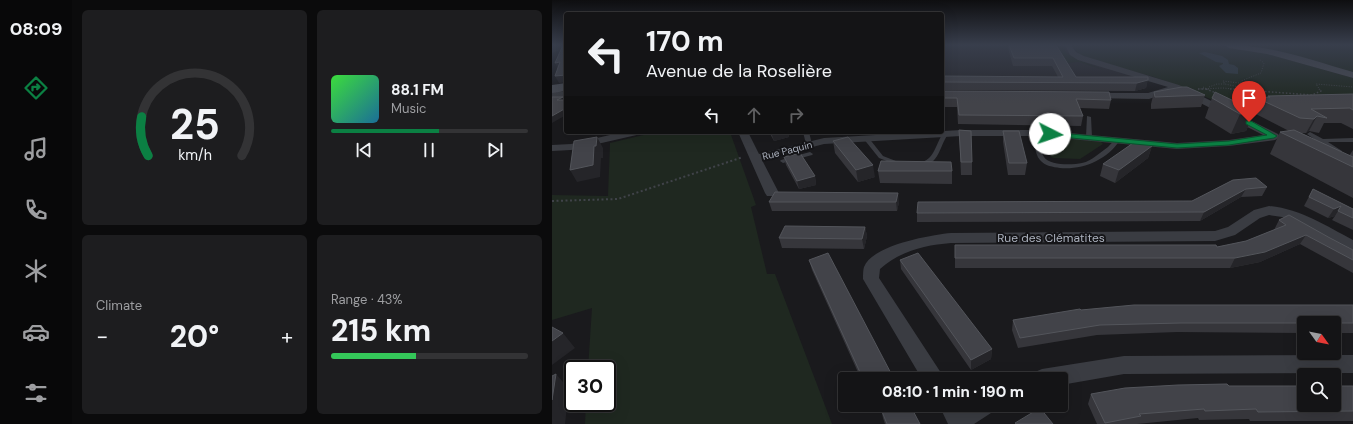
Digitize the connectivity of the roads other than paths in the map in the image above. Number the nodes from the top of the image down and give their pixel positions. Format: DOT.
graph roads {
  1 [pos="1102,65"];
  2 [pos="1308,65"];
  3 [pos="1350,79"];
  4 [pos="564,87"];
  5 [pos="1176,88"];
  6 [pos="552,89"];
  7 [pos="552,94"];
  8 [pos="564,95"];
  9 [pos="1077,96"];
  10 [pos="1089,117"];
  11 [pos="1037,133"];
  12 [pos="628,134"];
  13 [pos="744,134"];
  14 [pos="806,134"];
  15 [pos="946,134"];
  16 [pos="1310,134"];
  17 [pos="1089,137"];
  18 [pos="866,138"];
  19 [pos="1301,139"];
  20 [pos="1117,140"];
  21 [pos="1353,140"];
  22 [pos="1321,141"];
  23 [pos="552,148"];
  24 [pos="810,149"];
  25 [pos="790,154"];
  26 [pos="1344,154"];
  27 [pos="755,156"];
  28 [pos="783,161"];
  29 [pos="917,164"];
  30 [pos="906,165"];
  31 [pos="772,193"];
  32 [pos="1353,246"];
  33 [pos="1353,364"];
  34 [pos="930,372"];
  35 [pos="1068,375"];
  36 [pos="968,412"];
  37 [pos="957,417"];
  1 -- 5 [label="street"];
  2 -- 3 [label="street"];
  4 -- 6 [label="street"];
  5 -- 9 [label="street"];
  5 -- 20 [label="street, Rue Paquin"];
  7 -- 8 [label="street"];
  10 -- 17 [label="lane"];
  11 -- 15 [label="street, Rue Paquin"];
  11 -- 17 [label="street, Rue Paquin"];
  11 -- 20 [label="lane"];
  12 -- 23 [label="street"];
  13 -- 27 [label="street"];
  14 -- 24 [label="lane"];
  15 -- 18 [label="street, Rue Paquin"];
  15 -- 29 [label="lane"];
  16 -- 22 [label="lane"];
  17 -- 20 [label="street, Rue Paquin"];
  18 -- 24 [label="street, Rue Paquin"];
  18 -- 30 [label="lane"];
  19 -- 22 [label="lane"];
  21 -- 22 [label="lane"];
  22 -- 26 [label="lane"];
  24 -- 25 [label="street, Rue Paquin"];
  25 -- 27 [label="street, Rue Paquin"];
  25 -- 28 [label="lane"];
  27 -- 31 [label="street"];
  32 -- 34 [label="street, Rue des Clématites"];
  33 -- 35 [label="street"];
  36 -- 37 [label="street"];
}
